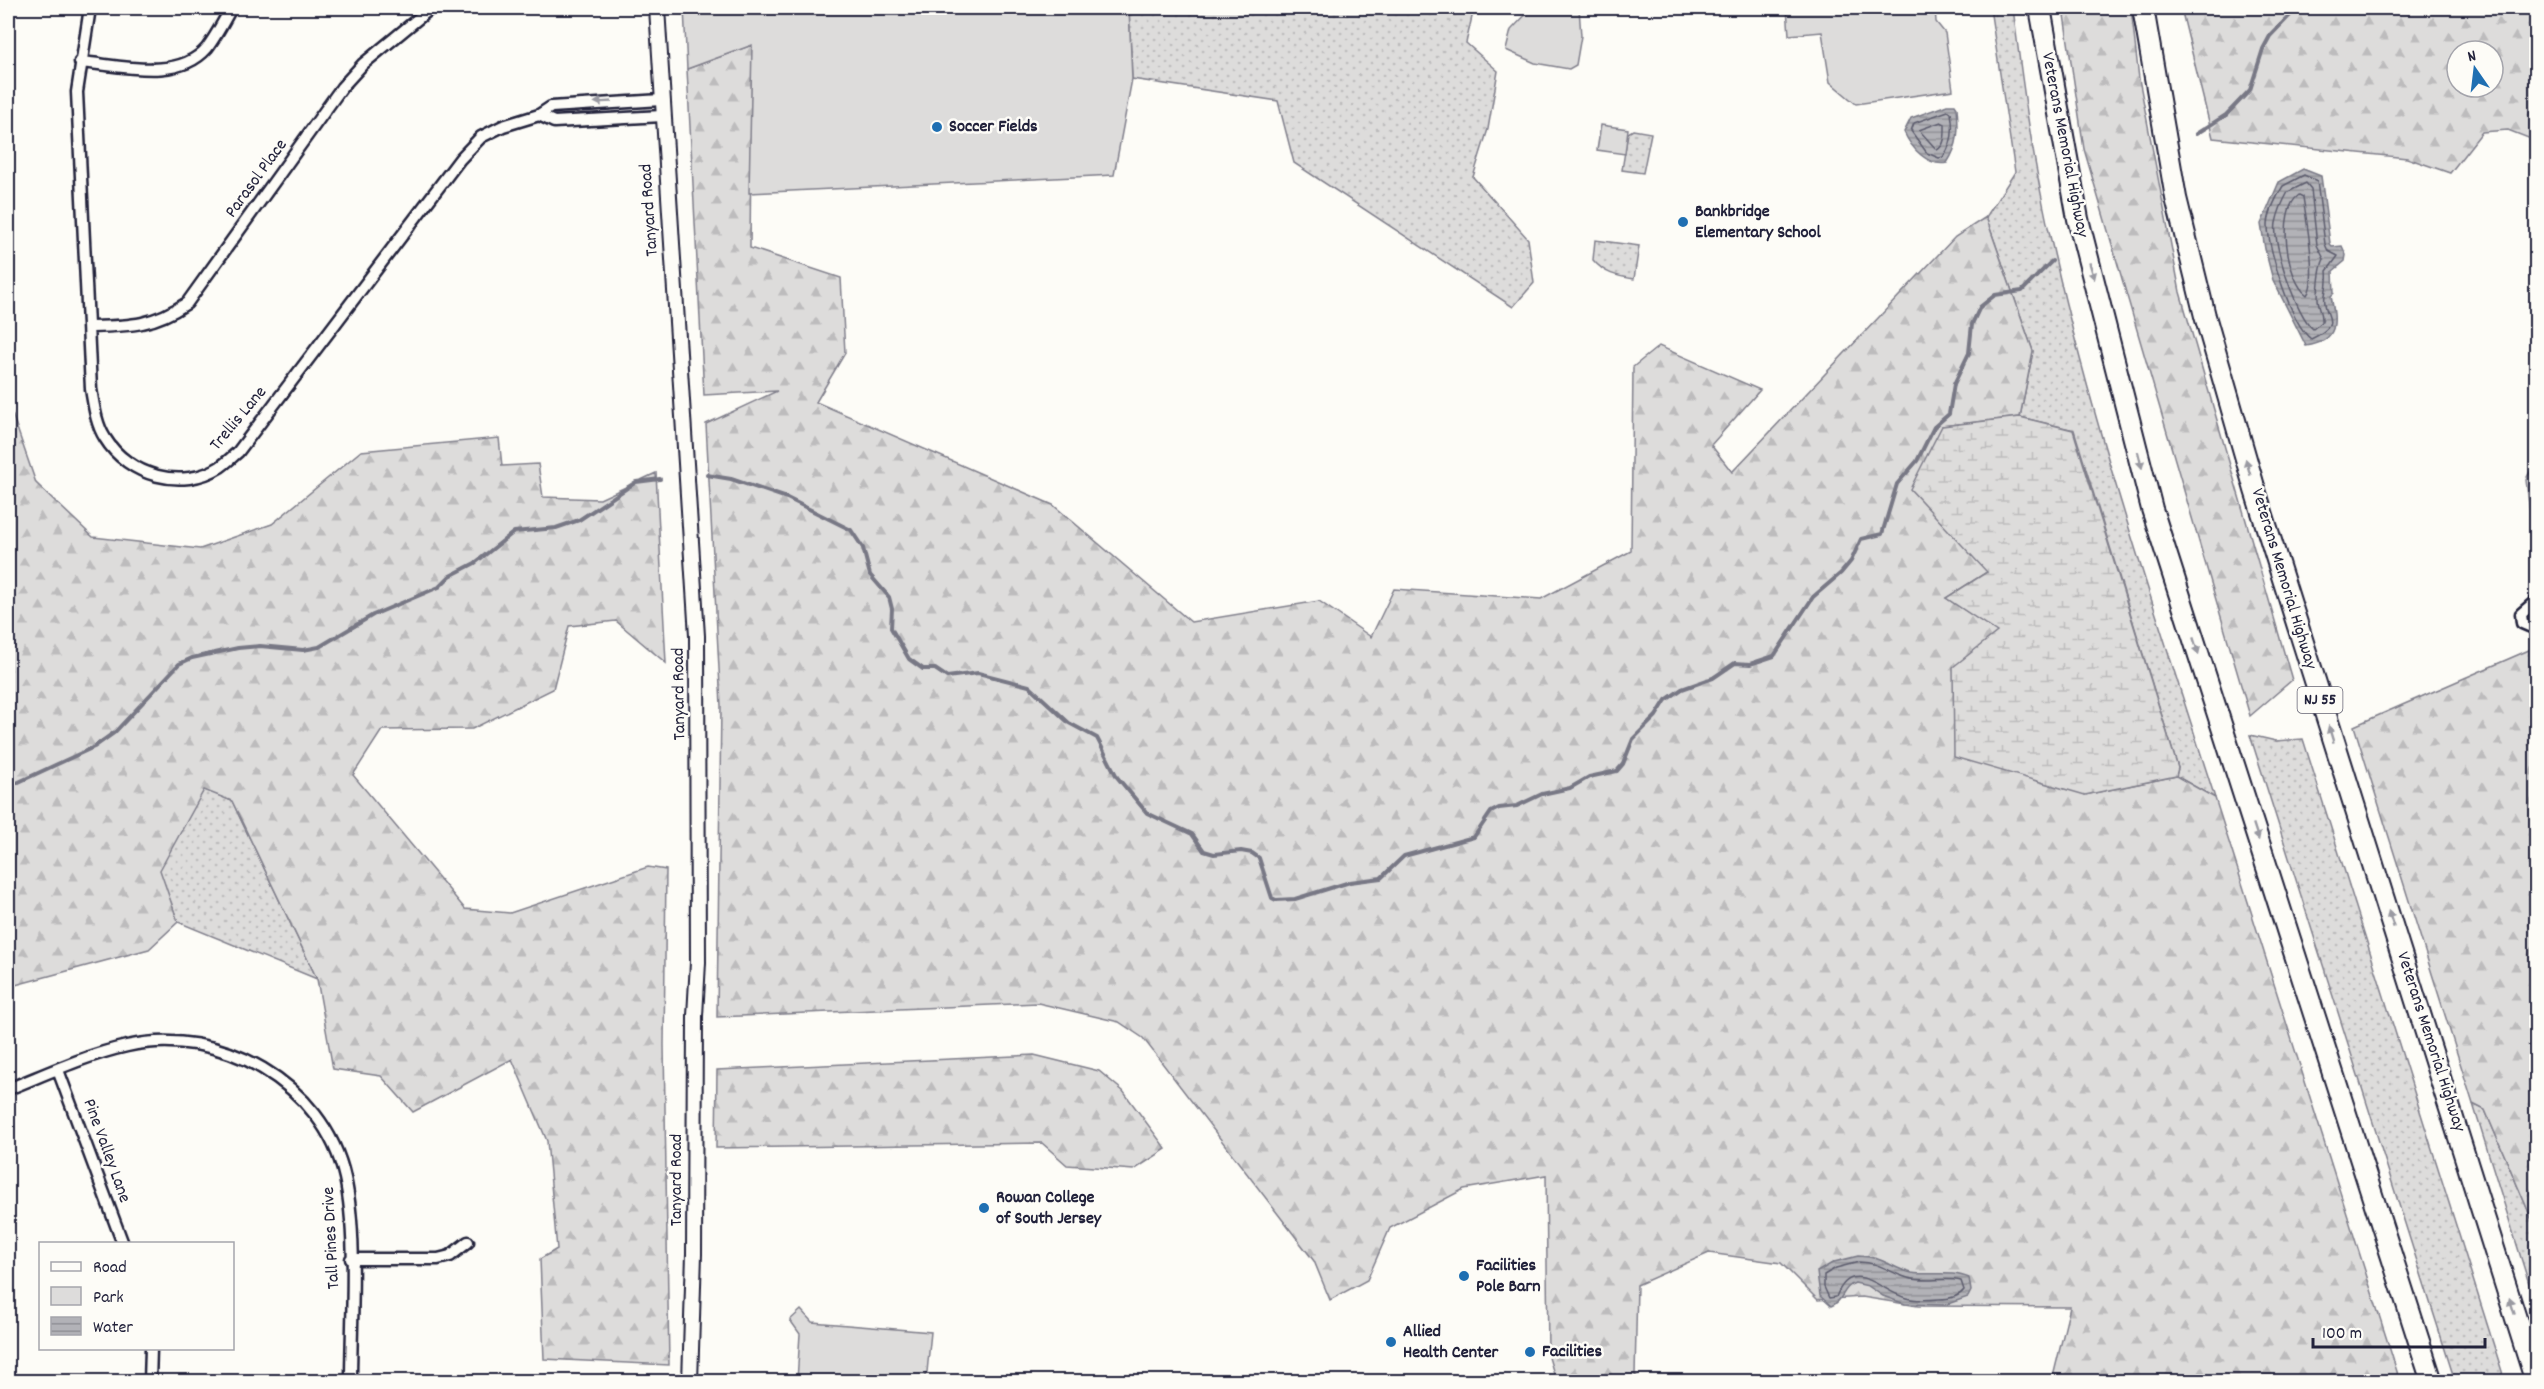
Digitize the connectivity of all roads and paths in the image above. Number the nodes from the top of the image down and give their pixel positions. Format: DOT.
graph roads {
  1 [pos="90,8"];
  2 [pos="231,8"];
  3 [pos="431,8"];
  4 [pos="657,8"];
  5 [pos="2040,8"];
  6 [pos="2143,8"];
  7 [pos="80,62"];
  8 [pos="661,100"];
  9 [pos="539,115"];
  10 [pos="662,116"];
  11 [pos="89,327"];
  12 [pos="2536,601"];
  13 [pos="2536,629"];
  14 [pos="58,1070"];
  15 [pos="8,1089"];
  16 [pos="122,1242"];
  17 [pos="468,1242"];
  18 [pos="351,1259"];
  19 [pos="151,1350"];
  20 [pos="150,1382"];
  21 [pos="351,1382"];
  22 [pos="690,1382"];
  23 [pos="2432,1382"];
  24 [pos="2536,1382"];
  1 -- 7 [label="street, Trellis Lane"];
  2 -- 7 [label="street"];
  3 -- 11 [label="street, Parasol Place"];
  4 -- 8 [label="street, Tanyard Road"];
  5 -- 23 [label="highway, Veterans Memorial Highway, one-way"];
  24 -- 6 [label="highway, Veterans Memorial Highway / NJ 55, one-way"];
  7 -- 11 [label="street, Trellis Lane"];
  8 -- 9 [label="street, Trellis Lane, one-way"];
  8 -- 10 [label="street, Tanyard Road"];
  9 -- 10 [label="street, Trellis Lane"];
  9 -- 11 [label="street, Trellis Lane"];
  10 -- 22 [label="street, Tanyard Road"];
  12 -- 13 [label="street"];
  14 -- 15 [label="street, Tall Pines Drive"];
  14 -- 16 [label="street, Pine Valley Lane"];
  14 -- 18 [label="street, Tall Pines Drive"];
  17 -- 18 [label="street"];
  18 -- 21 [label="street, Tall Pines Drive"];
  19 -- 20 [label="street"];
}
